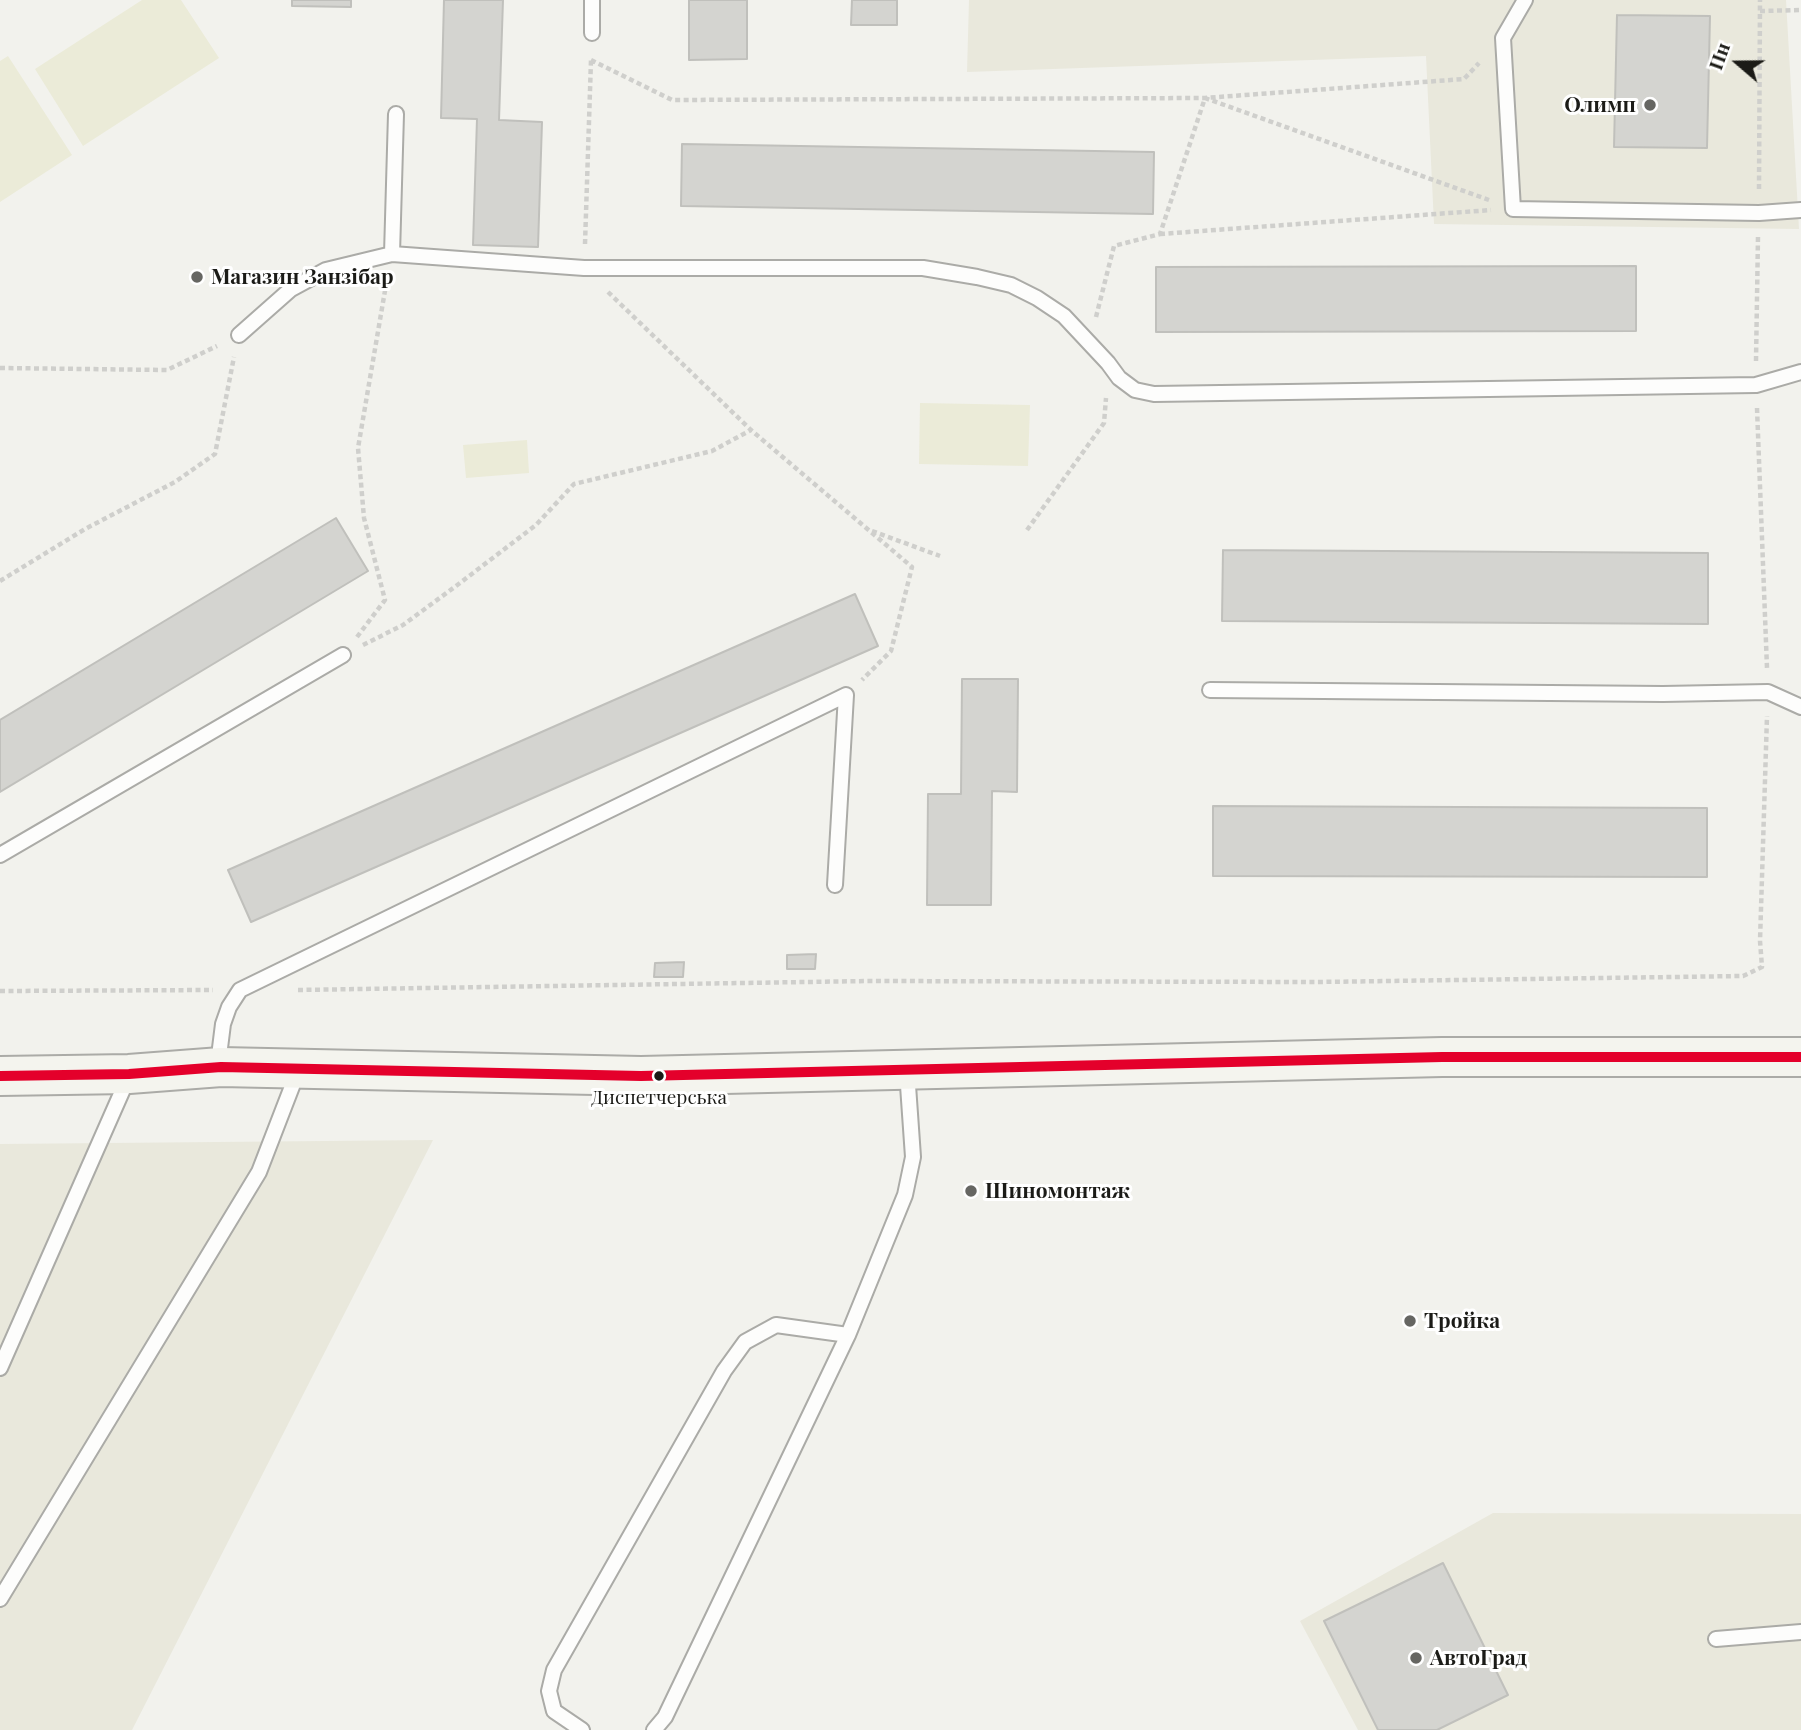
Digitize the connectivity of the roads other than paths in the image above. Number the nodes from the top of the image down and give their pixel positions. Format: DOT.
graph roads {
  1 [pos="592,0"];
  2 [pos="1525,0"];
  3 [pos="592,33"];
  4 [pos="396,114"];
  5 [pos="1801,210"];
  6 [pos="392,254"];
  7 [pos="239,335"];
  8 [pos="1801,372"];
  9 [pos="344,655"];
  10 [pos="1210,690"];
  11 [pos="1801,707"];
  12 [pos="0,855"];
  13 [pos="835,885"];
  14 [pos="1801,1057"];
  15 [pos="221,1068"];
  16 [pos="298,1069"];
  17 [pos="907,1069"];
  18 [pos="129,1074"];
  19 [pos="0,1076"];
  20 [pos="848,1335"];
  21 [pos="0,1368"];
  22 [pos="0,1599"];
  23 [pos="1801,1632"];
  24 [pos="1716,1639"];
  25 [pos="582,1730"];
  26 [pos="654,1730"];
  1 -- 3 [label="lane"];
  2 -- 5 [label="lane"];
  4 -- 6 [label="lane"];
  6 -- 7 [label="lane"];
  6 -- 8 [label="lane"];
  9 -- 12 [label="lane"];
  10 -- 11 [label="lane"];
  13 -- 15 [label="lane"];
  14 -- 17 [label="main road"];
  15 -- 16 [label="main road"];
  15 -- 18 [label="main road"];
  16 -- 17 [label="main road"];
  16 -- 22 [label="lane"];
  17 -- 20 [label="lane"];
  18 -- 19 [label="main road"];
  18 -- 21 [label="lane"];
  20 -- 25 [label="lane"];
  20 -- 26 [label="lane"];
  23 -- 24 [label="lane"];
}
